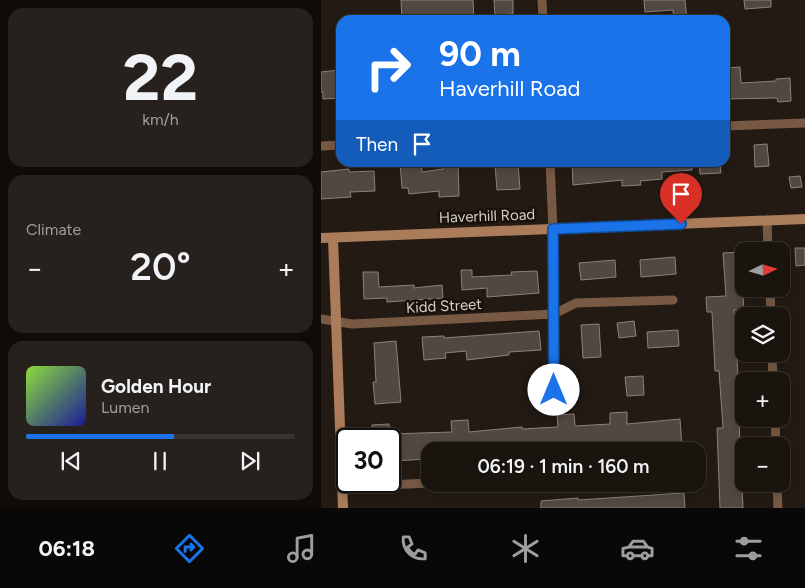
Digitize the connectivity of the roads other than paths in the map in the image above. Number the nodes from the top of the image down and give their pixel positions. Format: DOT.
graph roads {
  1 [pos="542,0"];
  2 [pos="543,15"];
  3 [pos="805,123"];
  4 [pos="730,126"];
  5 [pos="336,145"];
  6 [pos="321,146"];
  7 [pos="550,167"];
  8 [pos="805,219"];
  9 [pos="767,220"];
  10 [pos="553,229"];
  11 [pos="321,238"];
  12 [pos="333,238"];
  13 [pos="768,242"];
  14 [pos="673,300"];
  15 [pos="554,314"];
  16 [pos="321,319"];
  17 [pos="336,320"];
  18 [pos="554,390"];
  19 [pos="341,428"];
  20 [pos="421,483"];
  21 [pos="401,484"];
  22 [pos="777,492"];
  23 [pos="343,493"];
  24 [pos="343,508"];
  25 [pos="778,508"];
  1 -- 2 [label="street"];
  3 -- 4 [label="street"];
  5 -- 6 [label="street"];
  7 -- 10 [label="street"];
  8 -- 9 [label="street, Haverhill Road"];
  9 -- 10 [label="street, Haverhill Road"];
  9 -- 13 [label="street"];
  10 -- 12 [label="street, Haverhill Road"];
  10 -- 15 [label="street"];
  11 -- 12 [label="street, Haverhill Road"];
  12 -- 17 [label="street"];
  14 -- 15 [label="street"];
  15 -- 17 [label="street, Kidd Street"];
  15 -- 18 [label="street"];
  16 -- 17 [label="street, Kidd Street"];
  17 -- 19 [label="street"];
  20 -- 21 [label="street"];
  22 -- 25 [label="street"];
  23 -- 24 [label="street"];
}
